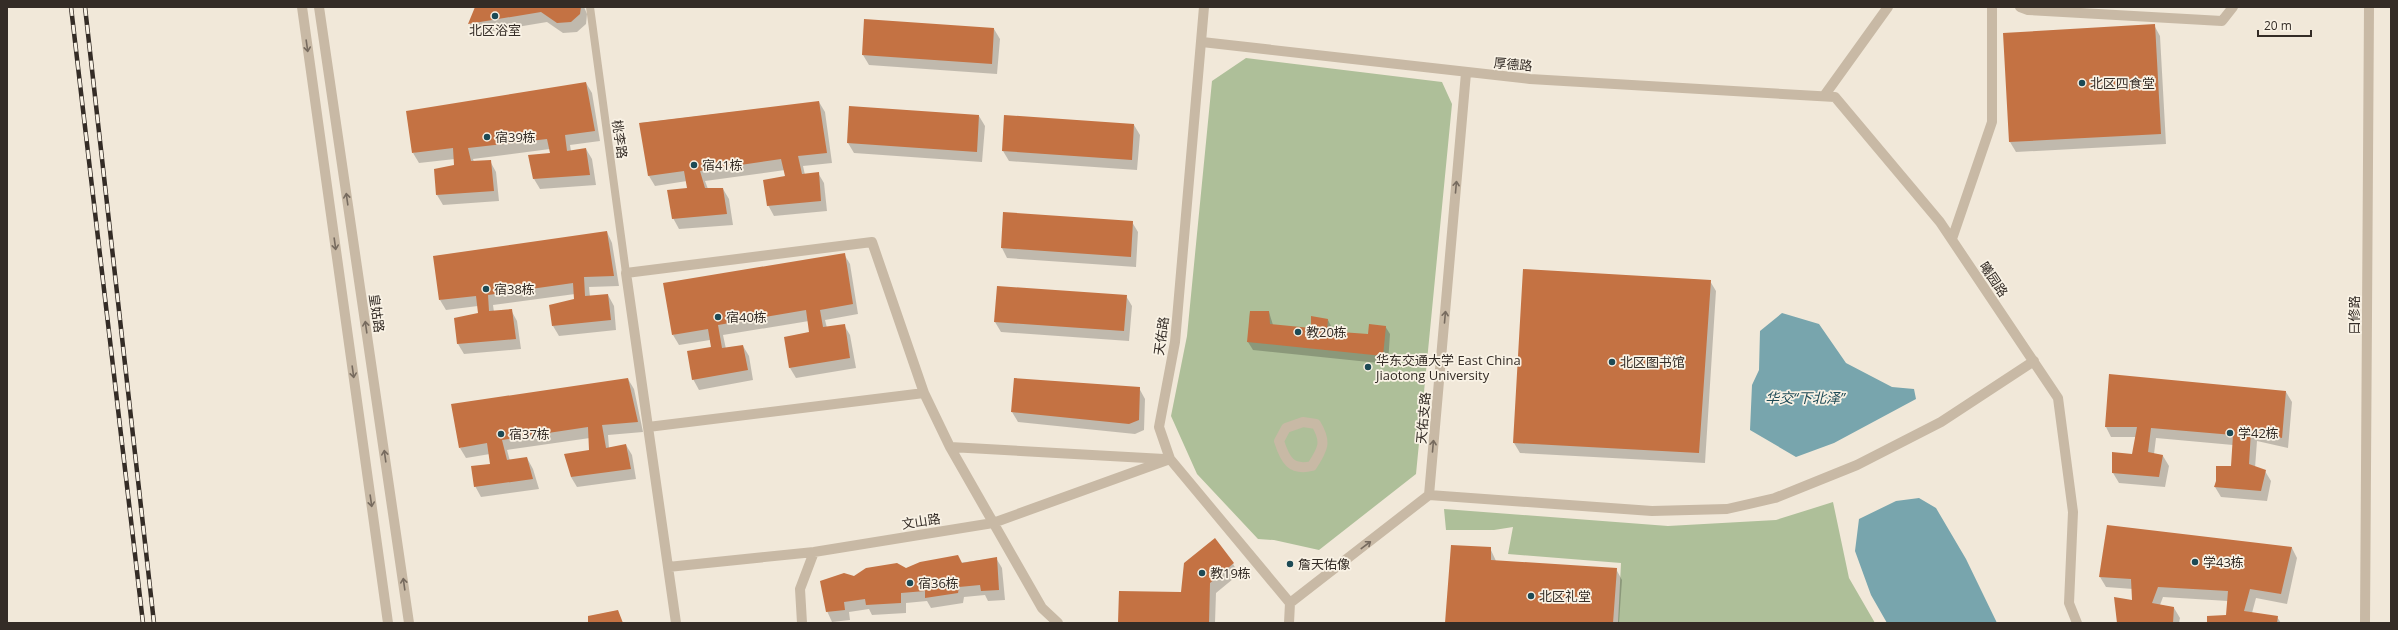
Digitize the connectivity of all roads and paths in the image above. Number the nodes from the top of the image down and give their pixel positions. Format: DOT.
graph roads {
  1 [pos="302,7"];
  2 [pos="319,7"];
  3 [pos="590,7"];
  4 [pos="1204,7"];
  5 [pos="1888,7"];
  6 [pos="1992,7"];
  7 [pos="2020,7"];
  8 [pos="2233,7"];
  9 [pos="2368,7"];
  10 [pos="1202,42"];
  11 [pos="1466,73"];
  12 [pos="1824,96"];
  13 [pos="1952,239"];
  14 [pos="626,273"];
  15 [pos="2034,361"];
  16 [pos="924,393"];
  17 [pos="648,427"];
  18 [pos="950,447"];
  19 [pos="1170,459"];
  20 [pos="1300,469"];
  21 [pos="1429,495"];
  22 [pos="993,523"];
  23 [pos="814,552"];
  24 [pos="668,567"];
  25 [pos="1290,602"];
  26 [pos="1054,622"];
  27 [pos="388,623"];
  28 [pos="409,623"];
  29 [pos="676,623"];
  30 [pos="802,623"];
  31 [pos="1289,623"];
  32 [pos="2077,623"];
  33 [pos="2365,623"];
  1 -- 27 [label="street, one-way"];
  28 -- 2 [label="street, 皇姑路, one-way"];
  3 -- 14 [label="lane, 桃李路"];
  4 -- 10 [label="street, 天佑路"];
  5 -- 12 [label="street"];
  6 -- 13 [label="street"];
  7 -- 8 [label="street"];
  9 -- 33 [label="street, 曰修路"];
  10 -- 11 [label="street, 厚德路"];
  10 -- 19 [label="street, 天佑路"];
  11 -- 12 [label="street, 厚德路"];
  21 -- 11 [label="street, 天佑支路, one-way"];
  12 -- 13 [label="street, 曦园路"];
  13 -- 15 [label="street, 曦园路"];
  14 -- 16 [label="street"];
  14 -- 17 [label="street"];
  15 -- 21 [label="street"];
  15 -- 32 [label="street, 曦园路"];
  16 -- 17 [label="street"];
  16 -- 18 [label="street"];
  17 -- 24 [label="street"];
  18 -- 19 [label="street"];
  18 -- 22 [label="street"];
  19 -- 22 [label="street, 文山路"];
  19 -- 25 [label="street, 天佑路"];
  20 -- 20 [label="street"];
  25 -- 21 [label="street, one-way"];
  22 -- 23 [label="street, 文山路"];
  22 -- 26 [label="street"];
  23 -- 24 [label="street, 文山路"];
  23 -- 30 [label="street"];
  24 -- 29 [label="street"];
  25 -- 31 [label="street"];
}
